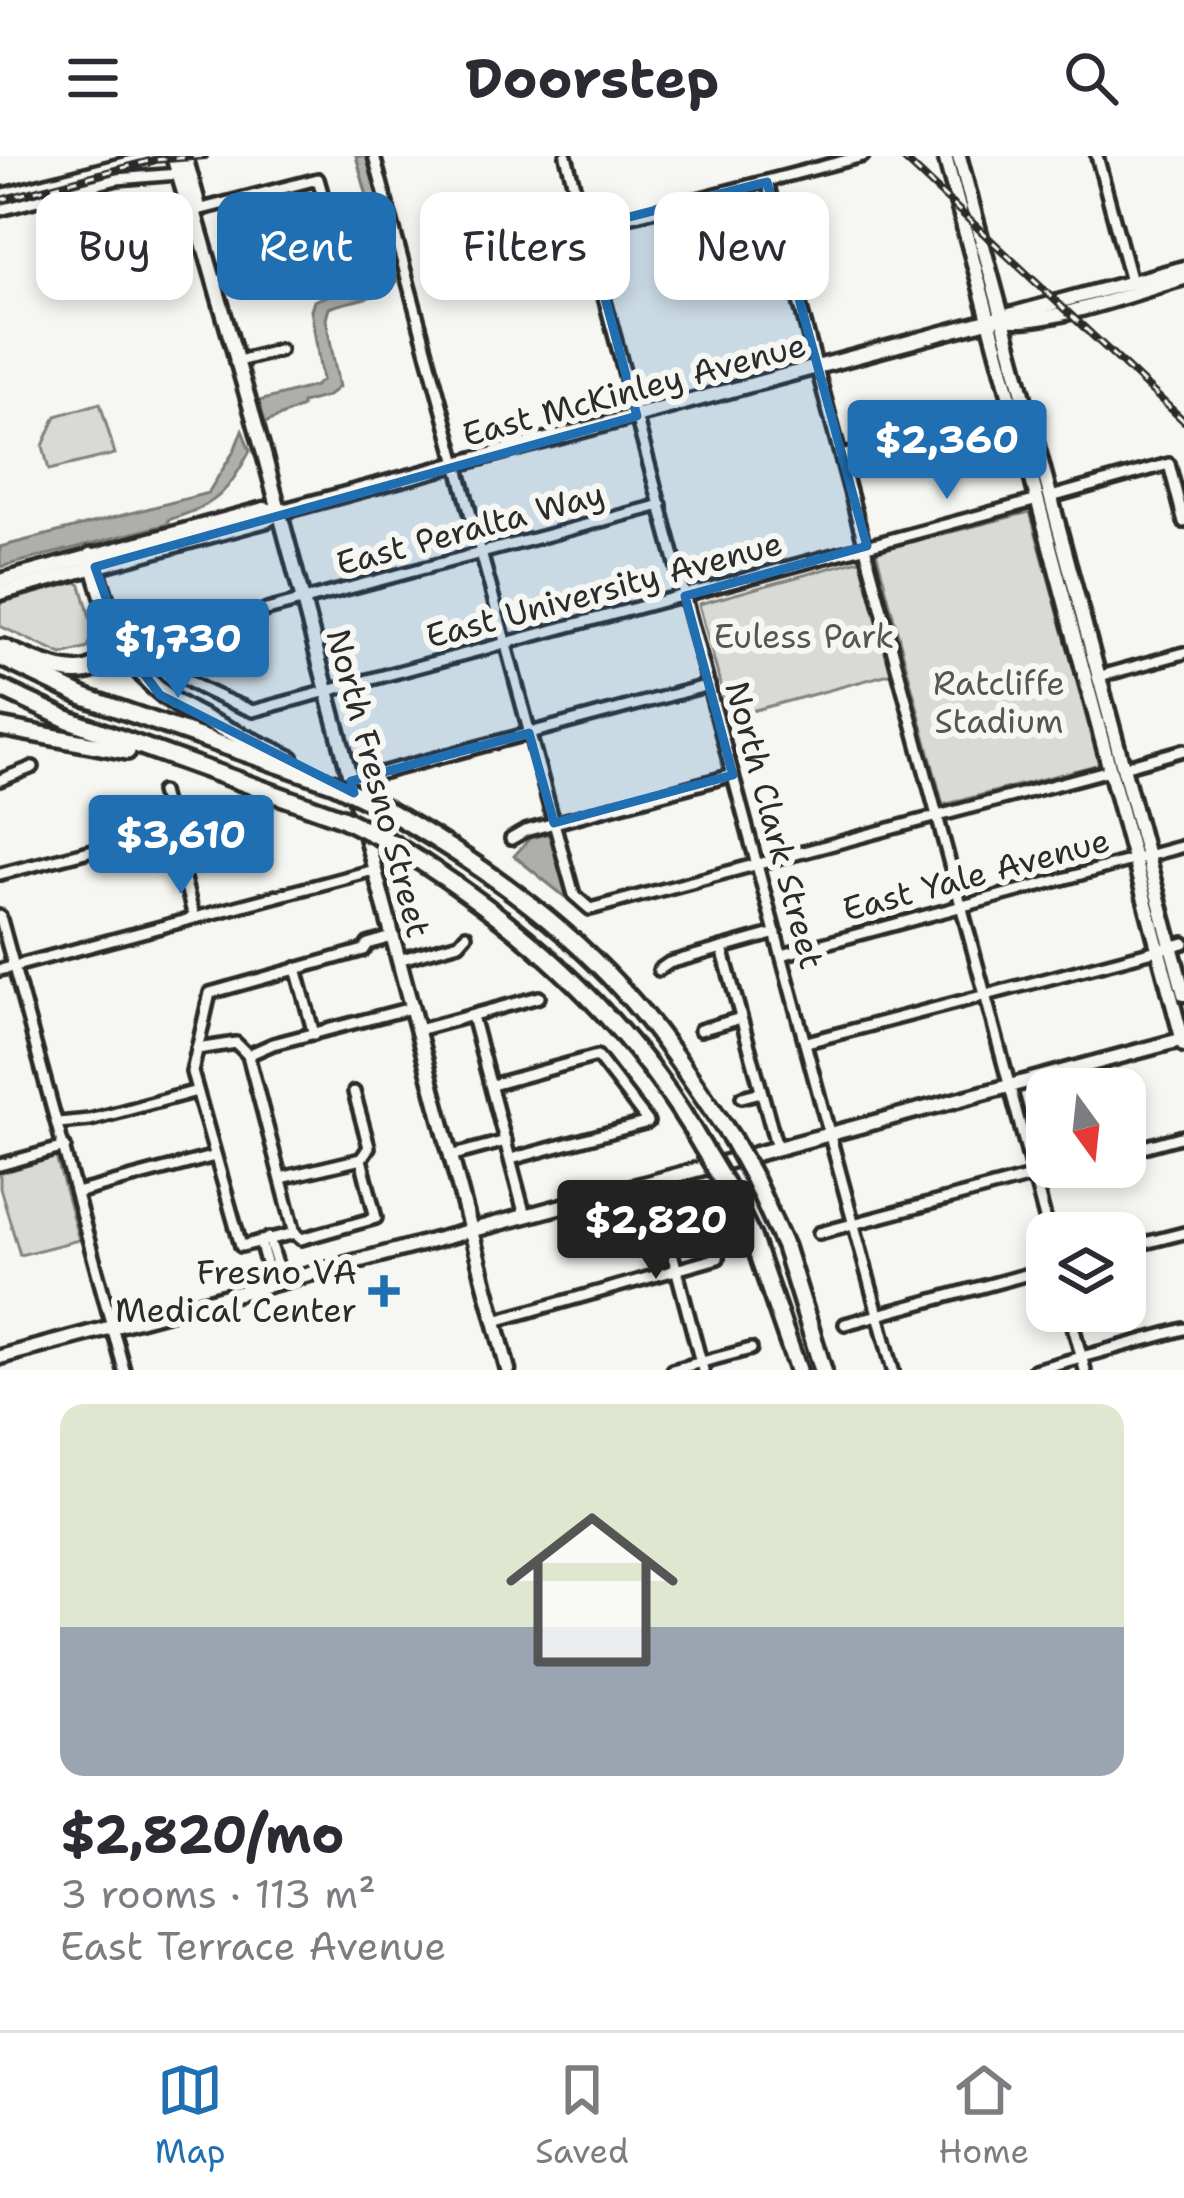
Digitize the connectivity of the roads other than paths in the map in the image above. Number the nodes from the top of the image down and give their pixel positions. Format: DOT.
graph roads {
  1 [pos="152,156"];
  2 [pos="180,156"];
  3 [pos="374,156"];
  4 [pos="566,156"];
  5 [pos="863,156"];
  6 [pos="945,156"];
  7 [pos="959,156"];
  8 [pos="1097,156"];
  9 [pos="178,174"];
  10 [pos="767,182"];
  11 [pos="576,192"];
  12 [pos="0,195"];
  13 [pos="196,207"];
  14 [pos="0,210"];
  15 [pos="630,218"];
  16 [pos="1184,273"];
  17 [pos="214,282"];
  18 [pos="1133,287"];
  19 [pos="605,300"];
  20 [pos="997,321"];
  21 [pos="280,350"];
  22 [pos="235,362"];
  23 [pos="816,368"];
  24 [pos="1014,410"];
  25 [pos="637,416"];
  26 [pos="842,456"];
  27 [pos="457,464"];
  28 [pos="1046,479"];
  29 [pos="1045,499"];
  30 [pos="661,505"];
  31 [pos="279,512"];
  32 [pos="1184,522"];
  33 [pos="867,546"];
  34 [pos="481,554"];
  35 [pos="93,561"];
  36 [pos="0,581"];
  37 [pos="0,593"];
  38 [pos="686,596"];
  39 [pos="302,601"];
  40 [pos="106,608"];
  41 [pos="505,644"];
  42 [pos="0,647"];
  43 [pos="1184,653"];
  44 [pos="0,657"];
  45 [pos="1093,678"];
  46 [pos="709,685"];
  47 [pos="0,688"];
  48 [pos="326,692"];
  49 [pos="254,711"];
  50 [pos="0,727"];
  51 [pos="529,734"];
  52 [pos="1184,750"];
  53 [pos="33,767"];
  54 [pos="1117,768"];
  55 [pos="733,775"];
  56 [pos="0,780"];
  57 [pos="343,783"];
  58 [pos="161,792"];
  59 [pos="287,796"];
  60 [pos="211,816"];
  61 [pos="936,816"];
  62 [pos="554,823"];
  63 [pos="171,830"];
  64 [pos="511,839"];
  65 [pos="1184,846"];
  66 [pos="1141,858"];
  67 [pos="758,865"];
  68 [pos="374,870"];
  69 [pos="0,874"];
  70 [pos="961,907"];
  71 [pos="0,916"];
  72 [pos="194,917"];
  73 [pos="776,933"];
  74 [pos="466,935"];
  75 [pos="392,937"];
  76 [pos="1172,946"];
  77 [pos="722,948"];
  78 [pos="782,955"];
  79 [pos="398,960"];
  80 [pos="14,966"];
  81 [pos="296,968"];
  82 [pos="0,970"];
  83 [pos="659,970"];
  84 [pos="1184,994"];
  85 [pos="985,995"];
  86 [pos="538,998"];
  87 [pos="411,1008"];
  88 [pos="472,1016"];
  89 [pos="741,1018"];
  90 [pos="418,1030"];
  91 [pos="700,1030"];
  92 [pos="314,1034"];
  93 [pos="806,1042"];
  94 [pos="1184,1042"];
  95 [pos="197,1049"];
  96 [pos="248,1055"];
  97 [pos="491,1084"];
  98 [pos="1009,1086"];
  99 [pos="197,1091"];
  100 [pos="353,1092"];
  101 [pos="761,1092"];
  102 [pos="742,1097"];
  103 [pos="58,1123"];
  104 [pos="830,1134"];
  105 [pos="1184,1136"];
  106 [pos="506,1141"];
  107 [pos="1146,1146"];
  108 [pos="64,1147"];
  109 [pos="777,1148"];
  110 [pos="1026,1150"];
  111 [pos="215,1156"];
  112 [pos="451,1156"];
  113 [pos="361,1159"];
  114 [pos="511,1159"];
  115 [pos="0,1165"];
  116 [pos="280,1178"];
  117 [pos="1026,1178"];
  118 [pos="653,1181"];
  119 [pos="76,1193"];
  120 [pos="525,1216"];
  121 [pos="853,1224"];
  122 [pos="470,1230"];
  123 [pos="295,1233"];
  124 [pos="819,1233"];
  125 [pos="1184,1233"];
  126 [pos="265,1240"];
  127 [pos="1146,1243"];
  128 [pos="718,1258"];
  129 [pos="677,1272"];
  130 [pos="1026,1275"];
  131 [pos="277,1282"];
  132 [pos="878,1315"];
  133 [pos="495,1321"];
  134 [pos="844,1324"];
  135 [pos="112,1327"];
  136 [pos="1184,1329"];
  137 [pos="1075,1332"];
  138 [pos="751,1349"];
  139 [pos="0,1357"];
  140 [pos="1082,1357"];
  141 [pos="702,1366"];
  142 [pos="124,1370"];
  143 [pos="508,1370"];
  144 [pos="672,1370"];
  145 [pos="798,1370"];
  146 [pos="823,1370"];
  147 [pos="892,1370"];
  148 [pos="1034,1370"];
  149 [pos="1085,1370"];
  1 -- 12 [label="street"];
  2 -- 9 [label="main road, North Fresno Street"];
  2 -- 13 [label="main road"];
  3 -- 27 [label="street"];
  4 -- 11 [label="street, North Clark Street"];
  5 -- 10 [label="street"];
  6 -- 20 [label="main road"];
  7 -- 20 [label="main road"];
  8 -- 18 [label="street"];
  9 -- 13 [label="main road, North Fresno Street"];
  9 -- 14 [label="street"];
  10 -- 15 [label="street"];
  10 -- 23 [label="street"];
  13 -- 17 [label="main road, North Fresno Street"];
  13 -- 17 [label="street"];
  16 -- 18 [label="main road"];
  17 -- 22 [label="main road, North Fresno Street"];
  18 -- 20 [label="main road, East McKinley Avenue"];
  18 -- 20 [label="main road, East McKinley Avenue"];
  19 -- 25 [label="street, North Clark Street"];
  20 -- 23 [label="main road, East McKinley Avenue"];
  20 -- 24 [label="main road"];
  20 -- 28 [label="main road"];
  21 -- 22 [label="street"];
  22 -- 31 [label="main road, North Fresno Street"];
  23 -- 25 [label="main road, East McKinley Avenue"];
  23 -- 26 [label="street"];
  24 -- 26 [label="street"];
  24 -- 28 [label="main road"];
  24 -- 29 [label="main road"];
  25 -- 27 [label="main road, East McKinley Avenue"];
  25 -- 30 [label="street, North Clark Street"];
  26 -- 33 [label="street"];
  27 -- 31 [label="main road, East McKinley Avenue"];
  27 -- 34 [label="street"];
  28 -- 29 [label="main road"];
  29 -- 32 [label="street, East University Avenue"];
  29 -- 33 [label="street, East University Avenue"];
  29 -- 45 [label="main road"];
  29 -- 45 [label="main road"];
  30 -- 34 [label="street, East Peralta Way"];
  30 -- 38 [label="street, North Clark Street"];
  31 -- 35 [label="main road, East McKinley Avenue"];
  31 -- 39 [label="main road, North Fresno Street"];
  33 -- 38 [label="street, East University Avenue"];
  33 -- 61 [label="street"];
  34 -- 39 [label="street, East Peralta Way"];
  34 -- 41 [label="street"];
  35 -- 36 [label="main road, East McKinley Avenue"];
  35 -- 37 [label="main road, East McKinley Avenue"];
  35 -- 40 [label="highway"];
  38 -- 41 [label="street, East University Avenue"];
  38 -- 46 [label="street, North Clark Street"];
  39 -- 48 [label="main road, North Fresno Street"];
  39 -- 49 [label="street, East Peralta Way"];
  40 -- 42 [label="highway"];
  40 -- 57 [label="highway"];
  41 -- 48 [label="street, East University Avenue"];
  41 -- 51 [label="street"];
  43 -- 45 [label="street"];
  44 -- 57 [label="highway"];
  45 -- 54 [label="main road"];
  45 -- 54 [label="main road"];
  46 -- 51 [label="street"];
  46 -- 55 [label="street, North Clark Street"];
  47 -- 59 [label="highway"];
  48 -- 49 [label="street, East University Avenue"];
  48 -- 57 [label="main road, North Fresno Street"];
  50 -- 59 [label="highway"];
  51 -- 57 [label="street"];
  51 -- 62 [label="street"];
  52 -- 54 [label="street"];
  53 -- 56 [label="street"];
  54 -- 61 [label="street"];
  54 -- 66 [label="main road"];
  54 -- 66 [label="main road"];
  55 -- 62 [label="street"];
  55 -- 67 [label="street, North Clark Street"];
  57 -- 68 [label="main road, North Fresno Street"];
  57 -- 146 [label="highway, bridge"];
  58 -- 63 [label="street"];
  59 -- 145 [label="highway, bridge"];
  60 -- 63 [label="street"];
  61 -- 67 [label="street"];
  61 -- 70 [label="street"];
  62 -- 64 [label="street"];
  62 -- 67 [label="street"];
  63 -- 69 [label="street"];
  63 -- 72 [label="street"];
  65 -- 66 [label="street, East Yale Avenue"];
  66 -- 70 [label="street, East Yale Avenue"];
  66 -- 76 [label="main road"];
  67 -- 73 [label="street, North Clark Street"];
  68 -- 72 [label="street"];
  68 -- 75 [label="main road, North Fresno Street"];
  70 -- 78 [label="street, East Yale Avenue"];
  70 -- 85 [label="street"];
  71 -- 80 [label="street"];
  72 -- 80 [label="street"];
  73 -- 77 [label="street"];
  73 -- 78 [label="street, North Clark Street"];
  74 -- 79 [label="street"];
  75 -- 79 [label="main road, North Fresno Street"];
  75 -- 81 [label="street"];
  76 -- 84 [label="main road"];
  76 -- 85 [label="street"];
  76 -- 94 [label="main road"];
  77 -- 83 [label="street"];
  77 -- 89 [label="street"];
  78 -- 93 [label="street, North Clark Street"];
  79 -- 87 [label="main road, North Fresno Street"];
  80 -- 82 [label="street"];
  80 -- 103 [label="street"];
  81 -- 92 [label="street"];
  81 -- 95 [label="street"];
  85 -- 93 [label="street"];
  85 -- 98 [label="street"];
  86 -- 88 [label="street"];
  87 -- 90 [label="main road, North Fresno Street"];
  87 -- 92 [label="street"];
  88 -- 90 [label="street"];
  88 -- 97 [label="street"];
  89 -- 91 [label="street"];
  89 -- 101 [label="street"];
  90 -- 112 [label="main road, North Fresno Street"];
  92 -- 96 [label="street"];
  93 -- 104 [label="street, North Clark Street"];
  94 -- 98 [label="main road"];
  95 -- 96 [label="street"];
  95 -- 99 [label="street"];
  96 -- 116 [label="street"];
  97 -- 106 [label="street"];
  97 -- 114 [label="street"];
  98 -- 104 [label="main road"];
  98 -- 110 [label="street"];
  99 -- 103 [label="street"];
  99 -- 111 [label="street"];
  100 -- 113 [label="street"];
  101 -- 102 [label="street"];
  101 -- 109 [label="street"];
  103 -- 108 [label="street"];
  104 -- 109 [label="main road"];
  104 -- 121 [label="street, North Clark Street"];
  105 -- 107 [label="street"];
  106 -- 112 [label="street"];
  106 -- 114 [label="street"];
  108 -- 115 [label="street"];
  108 -- 119 [label="street"];
  109 -- 118 [label="main road"];
  111 -- 119 [label="street"];
  111 -- 126 [label="street"];
  112 -- 122 [label="main road, North Fresno Street"];
  113 -- 116 [label="street"];
  113 -- 123 [label="street"];
  114 -- 120 [label="street"];
  116 -- 123 [label="street"];
  117 -- 121 [label="street"];
  118 -- 120 [label="main road"];
  118 -- 129 [label="street"];
  119 -- 135 [label="street"];
  120 -- 122 [label="main road"];
  121 -- 124 [label="street"];
  121 -- 132 [label="street, North Clark Street"];
  122 -- 131 [label="main road"];
  122 -- 133 [label="main road, North Fresno Street"];
  123 -- 126 [label="street"];
  125 -- 127 [label="street"];
  126 -- 131 [label="street"];
  128 -- 129 [label="street"];
  129 -- 133 [label="street"];
  129 -- 141 [label="street"];
  130 -- 132 [label="street"];
  131 -- 135 [label="main road"];
  132 -- 134 [label="street"];
  132 -- 147 [label="street, North Clark Street"];
  133 -- 143 [label="main road, North Fresno Street"];
  135 -- 139 [label="main road"];
  135 -- 142 [label="street"];
  136 -- 140 [label="street"];
  137 -- 140 [label="street"];
  138 -- 141 [label="street"];
  140 -- 148 [label="street"];
  140 -- 149 [label="street"];
  141 -- 144 [label="street"];
}
